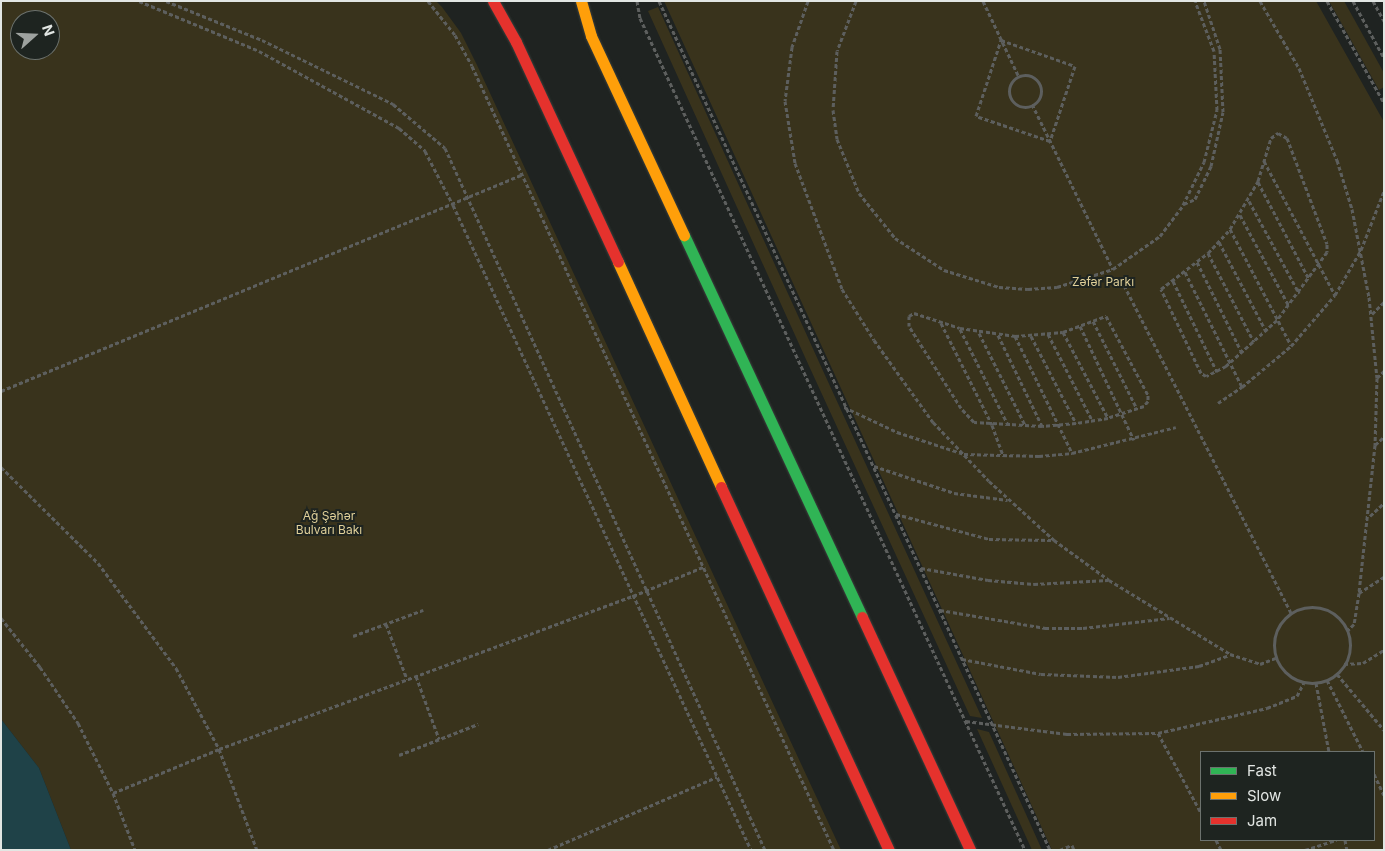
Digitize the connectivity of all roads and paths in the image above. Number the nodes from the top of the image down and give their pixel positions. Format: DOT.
graph roads {
  1 [pos="139,1"];
  2 [pos="166,1"];
  3 [pos="428,1"];
  4 [pos="493,1"];
  5 [pos="581,1"];
  6 [pos="637,1"];
  7 [pos="660,1"];
  8 [pos="808,1"];
  9 [pos="856,1"];
  10 [pos="982,1"];
  11 [pos="1195,1"];
  12 [pos="1204,1"];
  13 [pos="1260,1"];
  14 [pos="1327,1"];
  15 [pos="1354,1"];
  16 [pos="1373,1"];
  17 [pos="1384,21"];
  18 [pos="1002,40"];
  19 [pos="1384,58"];
  20 [pos="1019,76"];
  21 [pos="1384,102"];
  22 [pos="1032,104"];
  23 [pos="1050,141"];
  24 [pos="1263,161"];
  25 [pos="522,176"];
  26 [pos="1258,181"];
  27 [pos="1384,191"];
  28 [pos="468,199"];
  29 [pos="1248,200"];
  30 [pos="453,205"];
  31 [pos="1183,205"];
  32 [pos="1240,215"];
  33 [pos="1230,228"];
  34 [pos="1219,242"];
  35 [pos="1361,250"];
  36 [pos="1208,253"];
  37 [pos="1197,262"];
  38 [pos="1318,265"];
  39 [pos="1113,269"];
  40 [pos="1185,272"];
  41 [pos="1309,279"];
  42 [pos="1173,281"];
  43 [pos="1124,285"];
  44 [pos="1299,293"];
  45 [pos="1335,295"];
  46 [pos="1384,302"];
  47 [pos="1290,306"];
  48 [pos="1372,315"];
  49 [pos="1277,320"];
  50 [pos="1093,321"];
  51 [pos="941,323"];
  52 [pos="1080,326"];
  53 [pos="960,328"];
  54 [pos="1266,331"];
  55 [pos="979,332"];
  56 [pos="1063,332"];
  57 [pos="1048,334"];
  58 [pos="998,335"];
  59 [pos="1015,336"];
  60 [pos="1032,336"];
  61 [pos="1254,342"];
  62 [pos="1291,346"];
  63 [pos="1242,353"];
  64 [pos="1230,362"];
  65 [pos="1384,371"];
  66 [pos="1217,372"];
  67 [pos="1378,378"];
  68 [pos="1242,388"];
  69 [pos="1,390"];
  70 [pos="1218,403"];
  71 [pos="844,407"];
  72 [pos="1137,409"];
  73 [pos="1122,413"];
  74 [pos="1108,418"];
  75 [pos="1092,421"];
  76 [pos="1076,423"];
  77 [pos="992,424"];
  78 [pos="1008,425"];
  79 [pos="1025,425"];
  80 [pos="1058,425"];
  81 [pos="1042,426"];
  82 [pos="1176,426"];
  83 [pos="1384,436"];
  84 [pos="1134,440"];
  85 [pos="1375,445"];
  86 [pos="1072,452"];
  87 [pos="964,454"];
  88 [pos="1003,456"];
  89 [pos="873,466"];
  90 [pos="1,467"];
  91 [pos="1008,500"];
  92 [pos="1384,503"];
  93 [pos="895,514"];
  94 [pos="1370,516"];
  95 [pos="1054,540"];
  96 [pos="704,566"];
  97 [pos="920,568"];
  98 [pos="1384,577"];
  99 [pos="1109,580"];
  100 [pos="646,590"];
  101 [pos="1359,593"];
  102 [pos="633,596"];
  103 [pos="423,610"];
  104 [pos="940,610"];
  105 [pos="1291,613"];
  106 [pos="1,618"];
  107 [pos="1169,618"];
  108 [pos="386,624"];
  109 [pos="1346,631"];
  110 [pos="353,636"];
  111 [pos="1384,650"];
  112 [pos="1230,654"];
  113 [pos="1276,658"];
  114 [pos="962,659"];
  115 [pos="1344,664"];
  116 [pos="1337,674"];
  117 [pos="416,676"];
  118 [pos="407,679"];
  119 [pos="1327,680"];
  120 [pos="1304,682"];
  121 [pos="1316,683"];
  122 [pos="965,721"];
  123 [pos="478,724"];
  124 [pos="993,726"];
  125 [pos="1384,730"];
  126 [pos="1158,733"];
  127 [pos="440,739"];
  128 [pos="219,749"];
  129 [pos="1329,751"];
  130 [pos="1362,751"];
  131 [pos="399,755"];
  132 [pos="1375,776"];
  133 [pos="717,777"];
  134 [pos="113,793"];
  135 [pos="1384,795"];
  136 [pos="1200,811"];
  137 [pos="1333,841"];
  138 [pos="135,850"];
  139 [pos="257,850"];
  140 [pos="548,850"];
  141 [pos="751,850"];
  142 [pos="765,850"];
  143 [pos="834,850"];
  144 [pos="889,850"];
  145 [pos="970,850"];
  146 [pos="1024,850"];
  147 [pos="1050,850"];
  148 [pos="1060,850"];
  149 [pos="1074,850"];
  150 [pos="1304,850"];
  1 -- 30 [label="path"];
  2 -- 28 [label="path"];
  3 -- 25 [label="path"];
  4 -- 144 [label="main road"];
  5 -- 145 [label="main road"];
  6 -- 122 [label="path"];
  7 -- 71 [label="path"];
  8 -- 87 [label="path"];
  9 -- 39 [label="path"];
  10 -- 18 [label="path"];
  11 -- 31 [label="path"];
  12 -- 31 [label="path"];
  13 -- 35 [label="path"];
  14 -- 21 [label="path"];
  15 -- 19 [label="path"];
  16 -- 17 [label="path"];
  18 -- 20 [label="path"];
  18 -- 23 [label="path"];
  18 -- 23 [label="path"];
  20 -- 22 [label="path"];
  20 -- 22 [label="path"];
  22 -- 23 [label="path"];
  23 -- 39 [label="path"];
  24 -- 26 [label="path"];
  24 -- 38 [label="path"];
  24 -- 38 [label="path"];
  25 -- 28 [label="path"];
  25 -- 96 [label="path"];
  26 -- 29 [label="path"];
  26 -- 41 [label="path"];
  27 -- 35 [label="path"];
  28 -- 30 [label="path"];
  28 -- 100 [label="path"];
  29 -- 32 [label="path"];
  29 -- 44 [label="path"];
  30 -- 69 [label="path"];
  30 -- 102 [label="path"];
  31 -- 39 [label="path"];
  32 -- 33 [label="path"];
  32 -- 47 [label="path"];
  33 -- 34 [label="path"];
  33 -- 49 [label="path"];
  34 -- 36 [label="path"];
  34 -- 54 [label="path"];
  35 -- 45 [label="path"];
  35 -- 48 [label="path"];
  36 -- 37 [label="path"];
  36 -- 61 [label="path"];
  37 -- 40 [label="path"];
  37 -- 63 [label="path"];
  38 -- 41 [label="path"];
  38 -- 45 [label="path"];
  40 -- 42 [label="path"];
  40 -- 64 [label="path"];
  41 -- 44 [label="path"];
  42 -- 66 [label="path"];
  42 -- 66 [label="path"];
  43 -- 105 [label="path"];
  44 -- 47 [label="path"];
  45 -- 62 [label="path"];
  46 -- 48 [label="path"];
  47 -- 49 [label="path"];
  48 -- 67 [label="path"];
  49 -- 54 [label="path"];
  49 -- 62 [label="path"];
  50 -- 52 [label="path"];
  50 -- 72 [label="path"];
  50 -- 72 [label="path"];
  51 -- 53 [label="path"];
  51 -- 77 [label="path"];
  51 -- 77 [label="path"];
  52 -- 56 [label="path"];
  52 -- 73 [label="path"];
  53 -- 55 [label="path"];
  53 -- 78 [label="path"];
  54 -- 61 [label="path"];
  55 -- 58 [label="path"];
  55 -- 79 [label="path"];
  56 -- 57 [label="path"];
  56 -- 74 [label="path"];
  57 -- 60 [label="path"];
  57 -- 75 [label="path"];
  58 -- 59 [label="path"];
  58 -- 81 [label="path"];
  59 -- 60 [label="path"];
  59 -- 80 [label="path"];
  60 -- 76 [label="path"];
  61 -- 63 [label="path"];
  62 -- 68 [label="path"];
  63 -- 64 [label="path"];
  64 -- 66 [label="path"];
  64 -- 68 [label="path"];
  65 -- 67 [label="path"];
  67 -- 85 [label="path"];
  68 -- 70 [label="path"];
  71 -- 87 [label="path"];
  71 -- 89 [label="path"];
  72 -- 73 [label="path"];
  73 -- 74 [label="path"];
  73 -- 84 [label="path"];
  74 -- 75 [label="path"];
  75 -- 76 [label="path"];
  76 -- 80 [label="path"];
  77 -- 78 [label="path"];
  77 -- 88 [label="path"];
  78 -- 79 [label="path"];
  79 -- 81 [label="path"];
  80 -- 81 [label="path"];
  80 -- 86 [label="path"];
  82 -- 84 [label="path"];
  83 -- 85 [label="path"];
  84 -- 86 [label="path"];
  85 -- 94 [label="path"];
  86 -- 88 [label="path"];
  87 -- 88 [label="path"];
  87 -- 91 [label="path"];
  89 -- 91 [label="path"];
  89 -- 93 [label="path"];
  90 -- 128 [label="path"];
  91 -- 95 [label="path"];
  92 -- 94 [label="path"];
  93 -- 95 [label="path"];
  93 -- 97 [label="path"];
  94 -- 101 [label="path"];
  95 -- 99 [label="path"];
  96 -- 100 [label="path"];
  96 -- 143 [label="path"];
  97 -- 99 [label="path"];
  97 -- 104 [label="path"];
  98 -- 101 [label="path"];
  99 -- 107 [label="path"];
  100 -- 102 [label="path"];
  100 -- 142 [label="path"];
  101 -- 109 [label="path"];
  102 -- 117 [label="path"];
  102 -- 133 [label="path"];
  103 -- 108 [label="path"];
  104 -- 107 [label="path"];
  104 -- 114 [label="path"];
  105 -- 109 [label="path"];
  105 -- 113 [label="path"];
  106 -- 134 [label="path"];
  107 -- 112 [label="path"];
  108 -- 110 [label="path"];
  108 -- 118 [label="path"];
  109 -- 115 [label="path"];
  111 -- 115 [label="path"];
  112 -- 113 [label="path"];
  112 -- 114 [label="path"];
  113 -- 120 [label="path"];
  114 -- 124 [label="path"];
  115 -- 116 [label="path"];
  116 -- 119 [label="path"];
  116 -- 125 [label="path"];
  117 -- 118 [label="path"];
  117 -- 127 [label="path"];
  118 -- 128 [label="path"];
  119 -- 121 [label="path"];
  119 -- 130 [label="path"];
  120 -- 121 [label="path"];
  120 -- 126 [label="path"];
  121 -- 129 [label="path"];
  122 -- 124 [label="path"];
  122 -- 146 [label="path"];
  123 -- 127 [label="path"];
  124 -- 126 [label="path"];
  124 -- 147 [label="path"];
  126 -- 136 [label="path"];
  127 -- 131 [label="path"];
  128 -- 134 [label="path"];
  128 -- 139 [label="path"];
  132 -- 135 [label="path"];
  133 -- 140 [label="path"];
  133 -- 141 [label="path"];
  134 -- 138 [label="path"];
  137 -- 150 [label="path"];
  148 -- 149 [label="path"];
}
